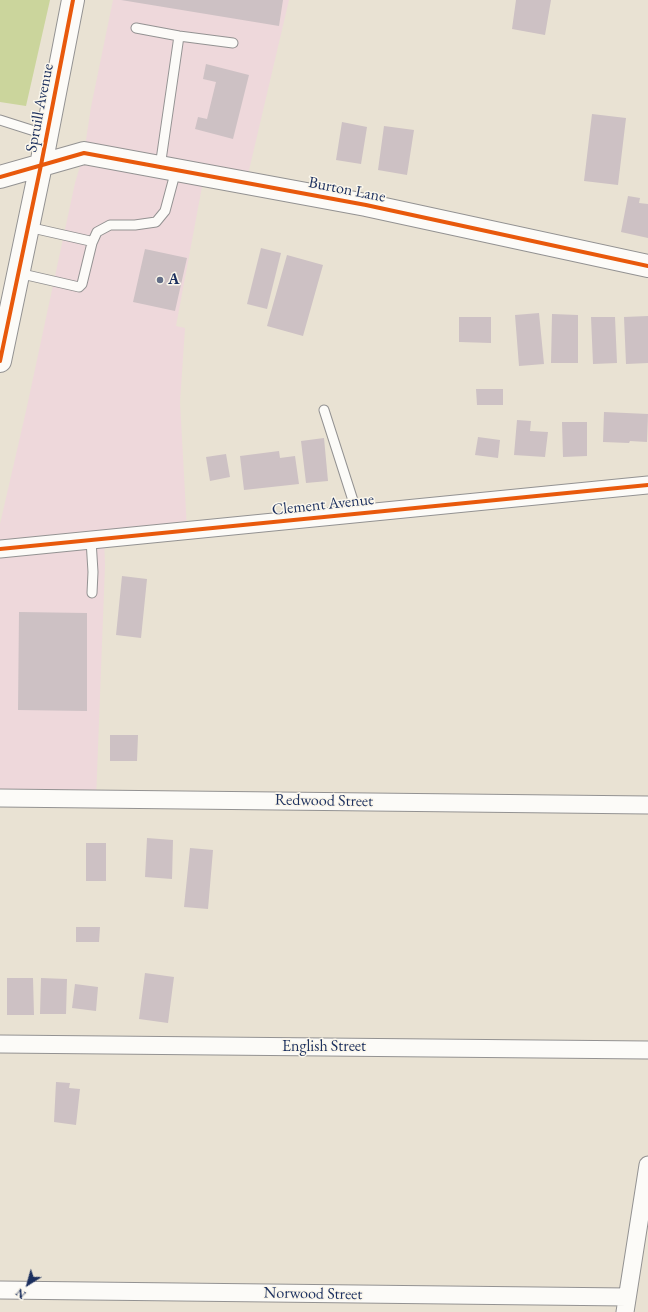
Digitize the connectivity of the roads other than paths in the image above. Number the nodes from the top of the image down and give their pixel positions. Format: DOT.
graph roads {
  1 [pos="73,0"];
  2 [pos="136,28"];
  3 [pos="180,36"];
  4 [pos="232,43"];
  5 [pos="0,120"];
  6 [pos="46,135"];
  7 [pos="41,165"];
  8 [pos="168,169"];
  9 [pos="0,177"];
  10 [pos="28,227"];
  11 [pos="92,243"];
  12 [pos="648,266"];
  13 [pos="18,273"];
  14 [pos="0,361"];
  15 [pos="324,410"];
  16 [pos="648,485"];
  17 [pos="357,514"];
  18 [pos="91,540"];
  19 [pos="0,549"];
  20 [pos="92,593"];
  21 [pos="0,798"];
  22 [pos="648,804"];
  23 [pos="0,1044"];
  24 [pos="648,1050"];
  25 [pos="648,1165"];
  26 [pos="0,1290"];
  27 [pos="626,1305"];
  1 -- 6 [label="street, Spruill Avenue"];
  2 -- 3 [label="lane"];
  3 -- 4 [label="lane"];
  3 -- 8 [label="lane"];
  5 -- 6 [label="lane"];
  6 -- 7 [label="street, Spruill Avenue"];
  7 -- 8 [label="street, Burton Lane"];
  7 -- 9 [label="street, Burton Lane"];
  7 -- 10 [label="street, Spruill Avenue"];
  8 -- 11 [label="lane"];
  8 -- 12 [label="street, Burton Lane"];
  10 -- 11 [label="lane"];
  10 -- 13 [label="street, Spruill Avenue"];
  11 -- 13 [label="lane"];
  13 -- 14 [label="street, Spruill Avenue"];
  15 -- 17 [label="lane"];
  16 -- 17 [label="street, Clement Avenue"];
  17 -- 18 [label="street, Clement Avenue"];
  18 -- 19 [label="street, Clement Avenue"];
  18 -- 20 [label="lane"];
  21 -- 22 [label="street, Redwood Street"];
  23 -- 24 [label="street, English Street"];
  25 -- 27 [label="street"];
  26 -- 27 [label="street, Norwood Street"];
}
